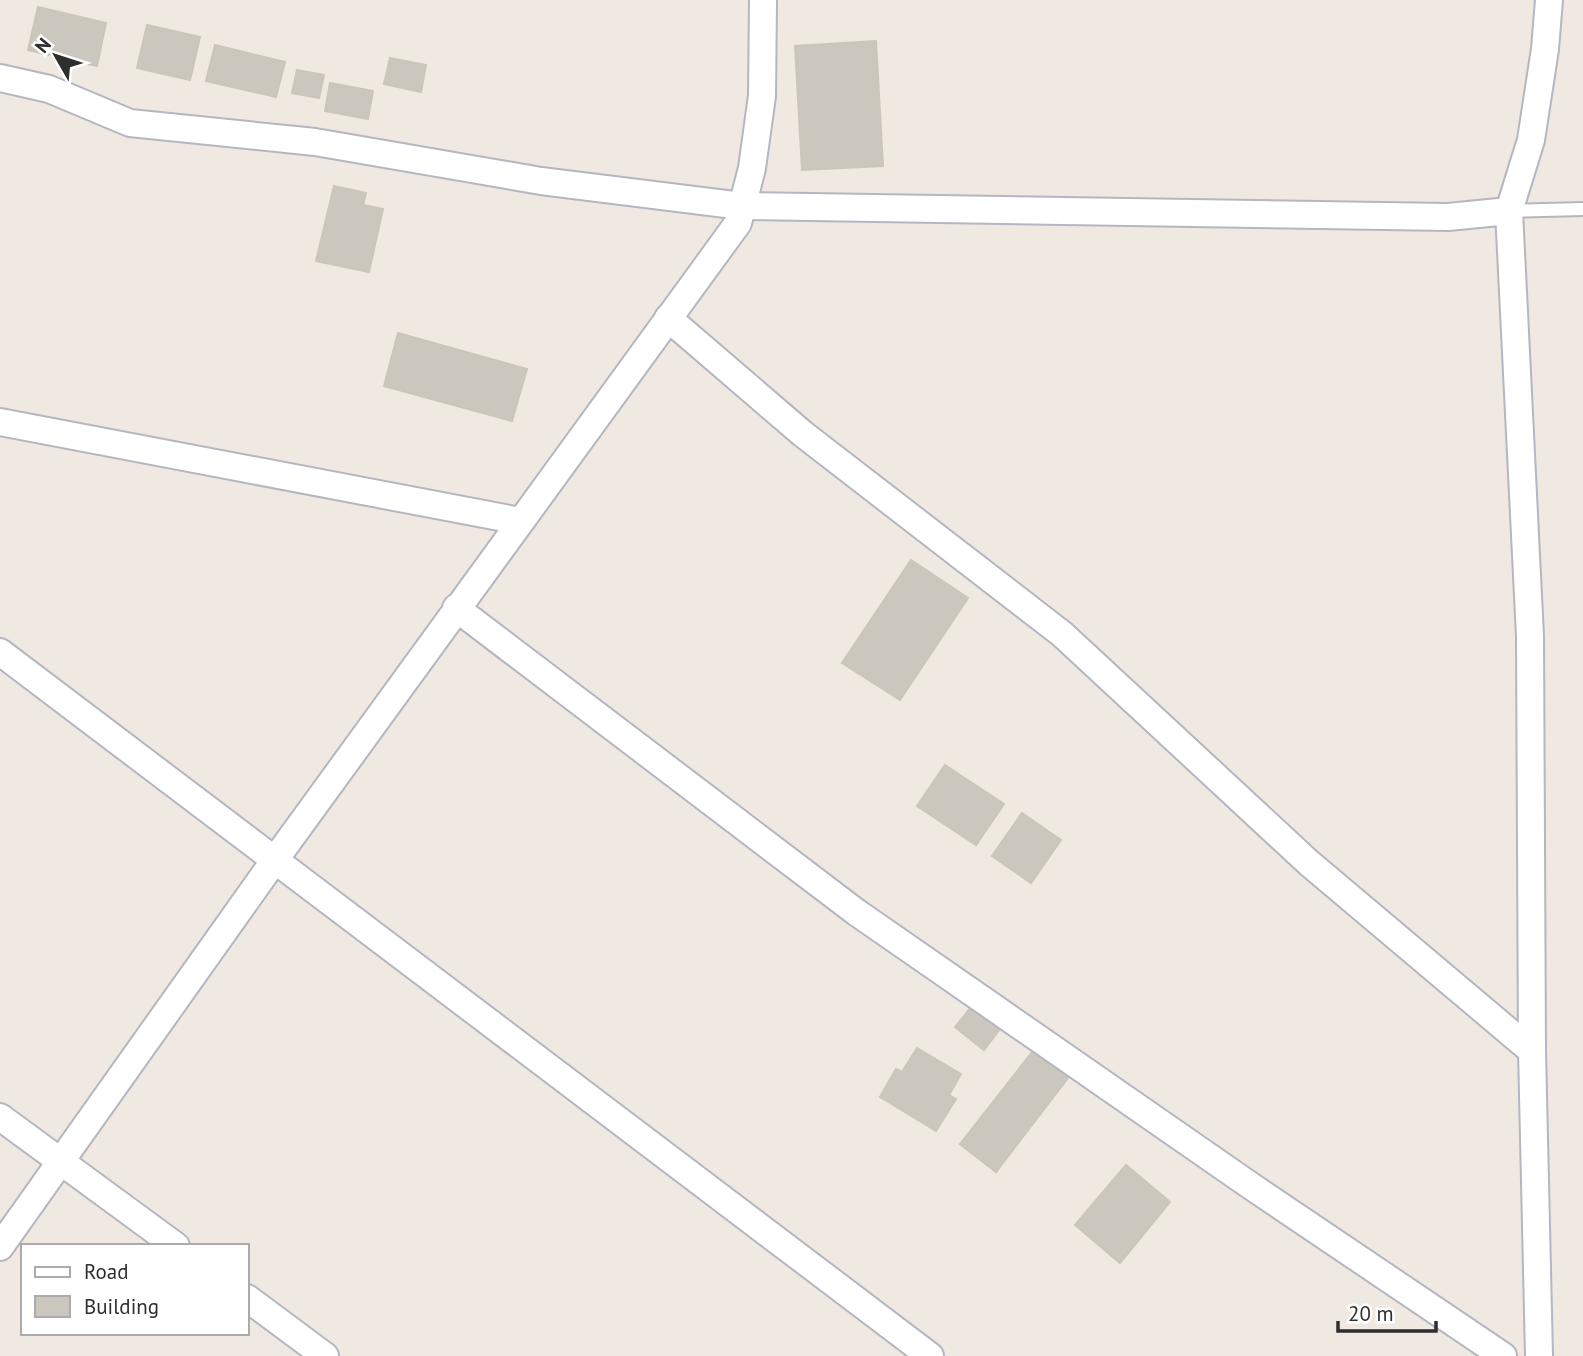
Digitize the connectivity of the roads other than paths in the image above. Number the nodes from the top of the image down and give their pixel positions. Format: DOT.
graph roads {
  1 [pos="762,0"];
  2 [pos="1549,0"];
  3 [pos="0,78"];
  4 [pos="742,206"];
  5 [pos="1583,209"];
  6 [pos="1509,211"];
  7 [pos="668,318"];
  8 [pos="0,422"];
  9 [pos="520,521"];
  10 [pos="456,608"];
  11 [pos="0,652"];
  12 [pos="274,861"];
  13 [pos="1532,1051"];
  14 [pos="0,1118"];
  15 [pos="60,1161"];
  16 [pos="173,1244"];
  17 [pos="0,1247"];
  18 [pos="248,1299"];
  19 [pos="325,1356"];
  20 [pos="930,1356"];
  21 [pos="1503,1356"];
  22 [pos="1539,1356"];
  1 -- 4 [label="street"];
  2 -- 6 [label="street"];
  3 -- 4 [label="street"];
  4 -- 6 [label="street"];
  4 -- 7 [label="street"];
  5 -- 6 [label="lane"];
  6 -- 13 [label="street"];
  7 -- 9 [label="street"];
  7 -- 13 [label="street"];
  8 -- 9 [label="street"];
  9 -- 10 [label="street"];
  10 -- 12 [label="street"];
  10 -- 21 [label="street"];
  11 -- 12 [label="street"];
  12 -- 15 [label="street"];
  12 -- 20 [label="street"];
  13 -- 22 [label="street"];
  14 -- 15 [label="street"];
  15 -- 16 [label="street"];
  15 -- 17 [label="street"];
  18 -- 19 [label="street"];
}
